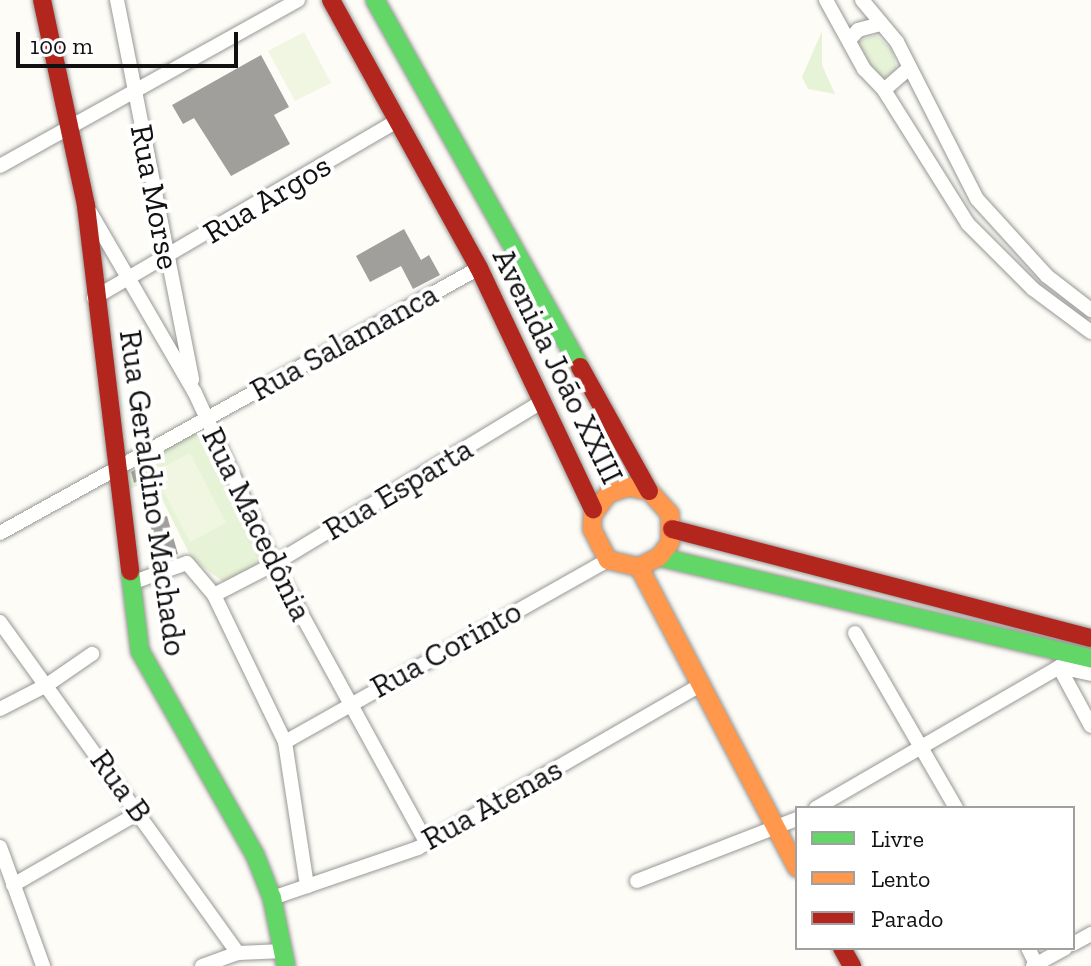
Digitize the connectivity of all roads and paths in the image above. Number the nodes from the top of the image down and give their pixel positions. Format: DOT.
graph roads {
  1 [pos="42,0"];
  2 [pos="117,0"];
  3 [pos="298,0"];
  4 [pos="331,0"];
  5 [pos="375,0"];
  6 [pos="826,0"];
  7 [pos="862,0"];
  8 [pos="881,24"];
  9 [pos="850,39"];
  10 [pos="907,70"];
  11 [pos="884,90"];
  12 [pos="135,93"];
  13 [pos="397,121"];
  14 [pos="71,126"];
  15 [pos="0,166"];
  16 [pos="86,206"];
  17 [pos="167,258"];
  18 [pos="479,268"];
  19 [pos="128,277"];
  20 [pos="94,298"];
  21 [pos="1091,310"];
  22 [pos="1091,332"];
  23 [pos="195,393"];
  24 [pos="543,401"];
  25 [pos="205,420"];
  26 [pos="116,469"];
  27 [pos="649,491"];
  28 [pos="595,512"];
  29 [pos="672,529"];
  30 [pos="0,533"];
  31 [pos="659,557"];
  32 [pos="608,560"];
  33 [pos="274,564"];
  34 [pos="639,567"];
  35 [pos="131,583"];
  36 [pos="214,595"];
  37 [pos="0,622"];
  38 [pos="855,633"];
  39 [pos="1091,638"];
  40 [pos="92,654"];
  41 [pos="1091,658"];
  42 [pos="1059,667"];
  43 [pos="1091,674"];
  44 [pos="47,685"];
  45 [pos="700,685"];
  46 [pos="349,702"];
  47 [pos="0,709"];
  48 [pos="1091,726"];
  49 [pos="285,742"];
  50 [pos="924,745"];
  51 [pos="819,806"];
  52 [pos="955,806"];
  53 [pos="140,812"];
  54 [pos="795,820"];
  55 [pos="777,831"];
  56 [pos="427,843"];
  57 [pos="0,847"];
  58 [pos="795,864"];
  59 [pos="637,881"];
  60 [pos="13,885"];
  61 [pos="307,886"];
  62 [pos="272,898"];
  63 [pos="1061,950"];
  64 [pos="238,953"];
  65 [pos="285,959"];
  66 [pos="1035,965"];
  67 [pos="43,966"];
  68 [pos="202,966"];
  1 -- 14 [label="street, Rua Geraldino Machado"];
  2 -- 12 [label="street, Rua Morse"];
  3 -- 12 [label="street"];
  4 -- 13 [label="street, Avenida João XXIII"];
  5 -- 27 [label="street, Avenida João XXIII"];
  6 -- 9 [label="street"];
  7 -- 8 [label="street"];
  8 -- 9 [label="street"];
  8 -- 10 [label="street"];
  9 -- 11 [label="street"];
  10 -- 11 [label="street"];
  10 -- 21 [label="street"];
  11 -- 22 [label="street"];
  12 -- 14 [label="street"];
  12 -- 17 [label="street, Rua Morse"];
  13 -- 17 [label="street, Rua Argos"];
  13 -- 18 [label="street, Avenida João XXIII"];
  14 -- 15 [label="street"];
  14 -- 16 [label="street, Rua Geraldino Machado"];
  16 -- 19 [label="street, Rua Macedônia"];
  16 -- 20 [label="street, Rua Geraldino Machado"];
  17 -- 19 [label="street, Rua Argos"];
  17 -- 23 [label="street, Rua Morse"];
  18 -- 24 [label="street, Avenida João XXIII"];
  18 -- 25 [label="street, Rua Salamanca"];
  19 -- 20 [label="street, Rua Argos"];
  19 -- 23 [label="street, Rua Macedônia"];
  20 -- 26 [label="street, Rua Geraldino Machado"];
  23 -- 25 [label="street, Rua Macedônia"];
  24 -- 28 [label="street, Avenida João XXIII"];
  24 -- 33 [label="street, Rua Esparta"];
  25 -- 26 [label="street, Rua Salamanca"];
  25 -- 33 [label="street, Rua Macedônia"];
  26 -- 30 [label="street, Rua Salamanca"];
  26 -- 35 [label="street, Rua Geraldino Machado"];
  27 -- 28 [label="street"];
  27 -- 29 [label="street"];
  28 -- 32 [label="street, Avenida João XXIII"];
  29 -- 31 [label="street"];
  29 -- 39 [label="street"];
  31 -- 34 [label="street"];
  31 -- 41 [label="street"];
  32 -- 34 [label="street"];
  32 -- 46 [label="street, Rua Corinto"];
  33 -- 36 [label="street, Rua Esparta"];
  33 -- 46 [label="street, Rua Macedônia"];
  34 -- 45 [label="street"];
  35 -- 36 [label="street"];
  35 -- 62 [label="street, Rua Geraldino Machado"];
  36 -- 49 [label="street"];
  37 -- 44 [label="street, Rua B"];
  38 -- 50 [label="street"];
  40 -- 44 [label="street"];
  42 -- 43 [label="street"];
  42 -- 48 [label="street"];
  42 -- 50 [label="street"];
  44 -- 47 [label="street"];
  44 -- 53 [label="street, Rua B"];
  45 -- 55 [label="street"];
  45 -- 56 [label="street, Rua Atenas"];
  46 -- 49 [label="street, Rua Corinto"];
  46 -- 56 [label="street, Rua Macedônia"];
  49 -- 61 [label="street"];
  50 -- 51 [label="street"];
  50 -- 52 [label="street"];
  53 -- 60 [label="street"];
  53 -- 64 [label="street, Rua B"];
  54 -- 55 [label="street"];
  55 -- 58 [label="street"];
  55 -- 59 [label="street"];
  56 -- 61 [label="street, Rua Atenas"];
  57 -- 60 [label="street"];
  60 -- 67 [label="street"];
  61 -- 62 [label="street, Rua Atenas"];
  62 -- 65 [label="street, Rua Geraldino Machado"];
  63 -- 66 [label="street"];
  64 -- 65 [label="street"];
  64 -- 68 [label="street"];
}
